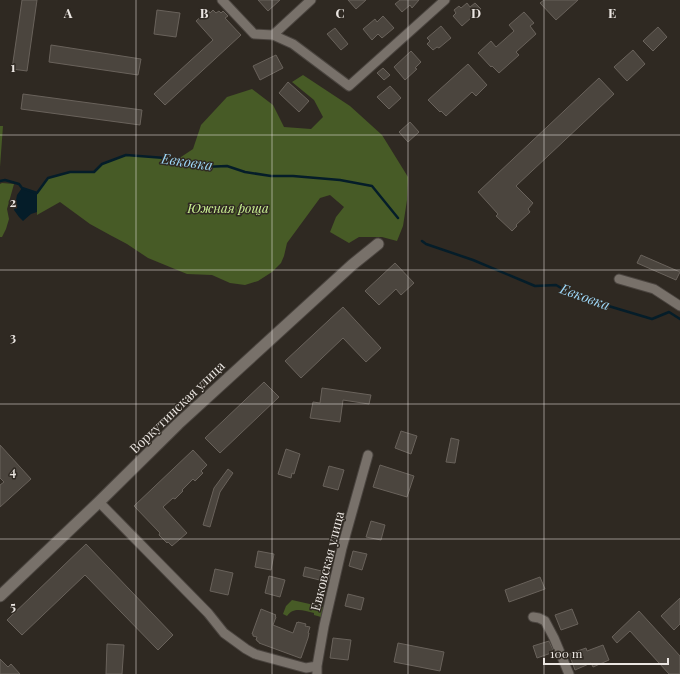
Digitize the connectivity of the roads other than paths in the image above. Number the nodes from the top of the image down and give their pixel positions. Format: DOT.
graph roads {
  1 [pos="222,0"];
  2 [pos="311,0"];
  3 [pos="445,0"];
  4 [pos="273,36"];
  5 [pos="378,244"];
  6 [pos="619,279"];
  7 [pos="680,306"];
  8 [pos="368,454"];
  9 [pos="99,502"];
  10 [pos="0,596"];
  11 [pos="533,617"];
  12 [pos="317,670"];
  13 [pos="569,674"];
  1 -- 4 [label="street"];
  2 -- 4 [label="street"];
  3 -- 4 [label="street"];
  5 -- 9 [label="street, Воркутинская улица"];
  6 -- 7 [label="street"];
  8 -- 12 [label="street, Евковская улица"];
  9 -- 10 [label="street, Воркутинская улица"];
  9 -- 12 [label="street"];
  11 -- 13 [label="street"];
}
